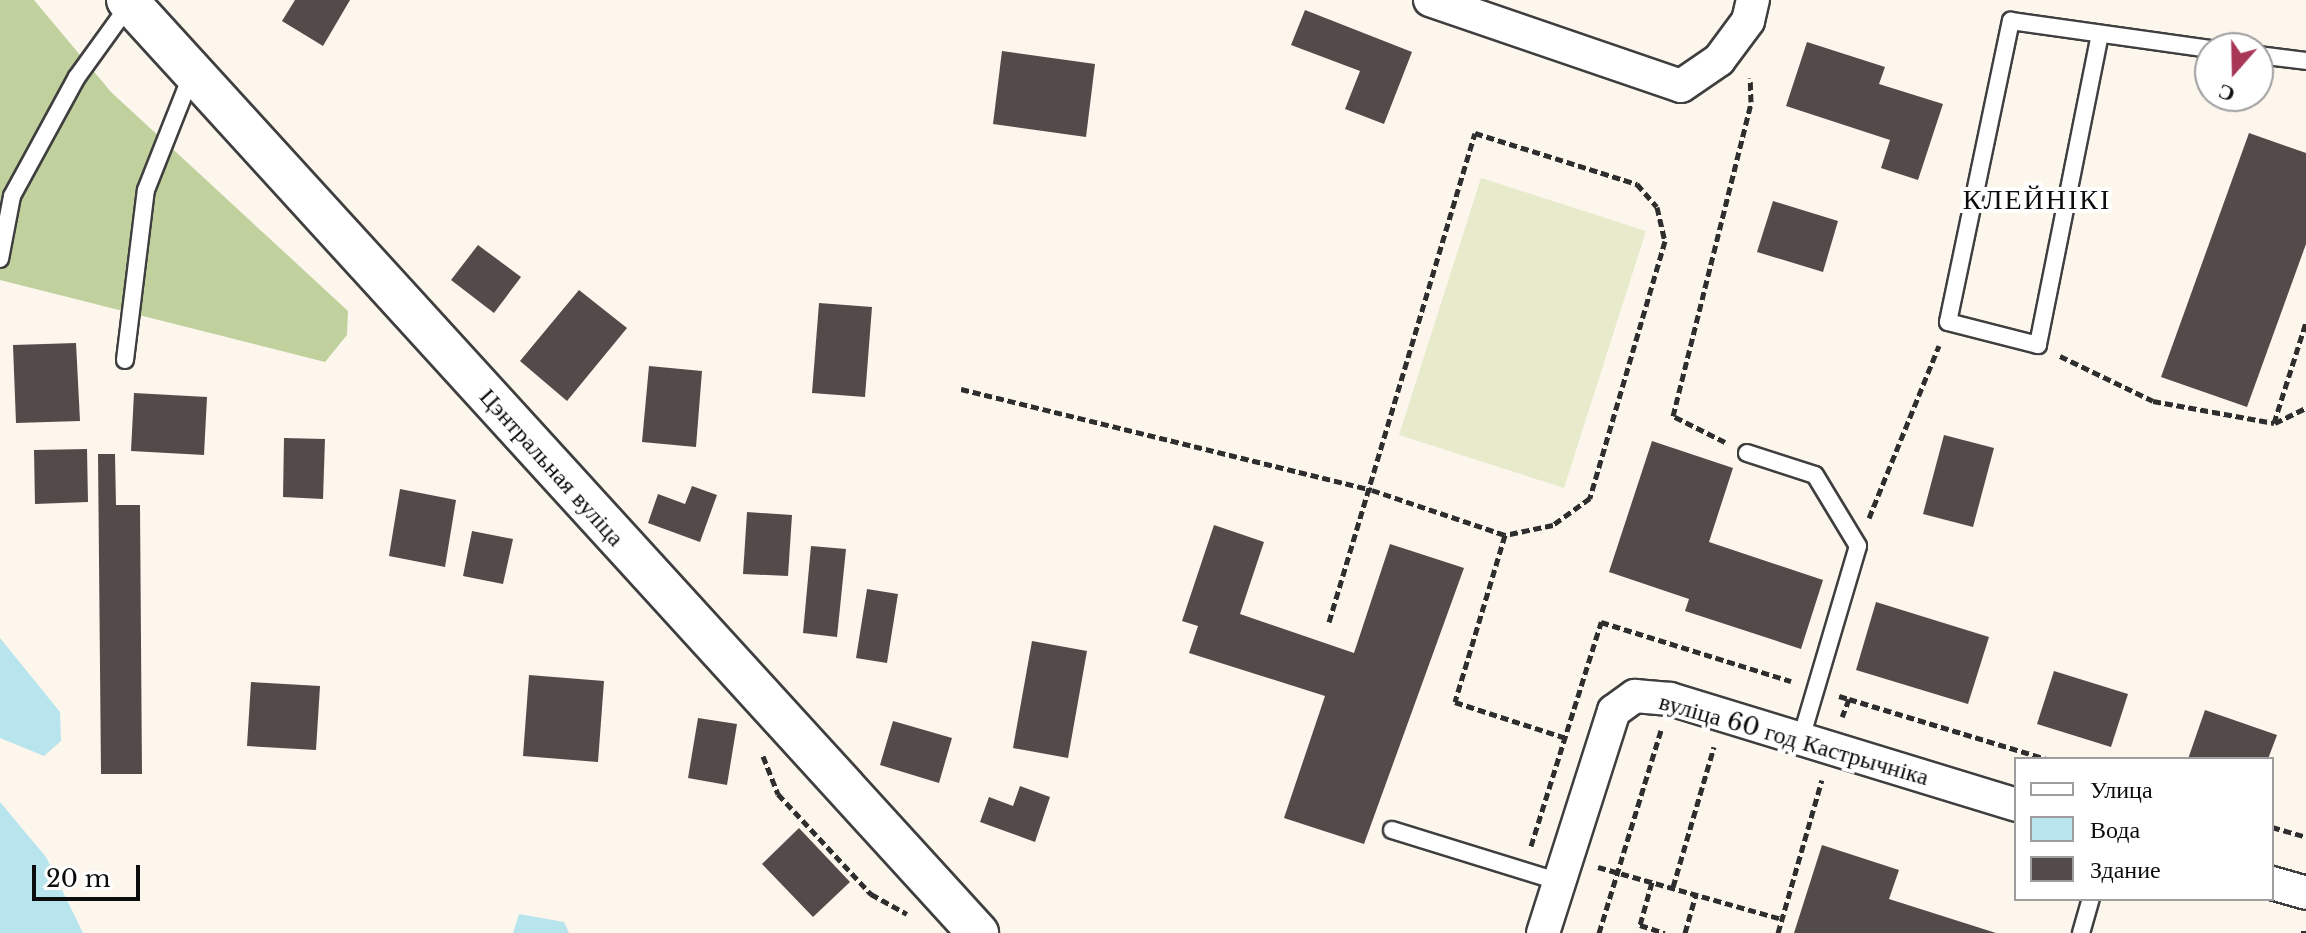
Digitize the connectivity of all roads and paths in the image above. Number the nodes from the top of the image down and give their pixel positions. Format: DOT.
graph roads {
  1 [pos="1430,0"];
  2 [pos="129,2"];
  3 [pos="1750,10"];
  4 [pos="2100,34"];
  5 [pos="2194,47"];
  6 [pos="2274,57"];
  7 [pos="2306,61"];
  8 [pos="193,72"];
  9 [pos="0,259"];
  10 [pos="1948,322"];
  11 [pos="2306,322"];
  12 [pos="2038,345"];
  13 [pos="125,360"];
  14 [pos="961,389"];
  15 [pos="2306,408"];
  16 [pos="2274,423"];
  17 [pos="1747,453"];
  18 [pos="1372,490"];
  19 [pos="1505,535"];
  20 [pos="1858,546"];
  21 [pos="1329,622"];
  22 [pos="1818,690"];
  23 [pos="1670,699"];
  24 [pos="1849,699"];
  25 [pos="1723,715"];
  26 [pos="1563,737"];
  27 [pos="1816,742"];
  28 [pos="2040,757"];
  29 [pos="2014,804"];
  30 [pos="2274,828"];
  31 [pos="1392,830"];
  32 [pos="2306,837"];
  33 [pos="1563,869"];
  34 [pos="1618,872"];
  35 [pos="1652,882"];
  36 [pos="2274,884"];
  37 [pos="1673,888"];
  38 [pos="2306,893"];
  39 [pos="1696,894"];
  40 [pos="2090,901"];
  41 [pos="1782,919"];
  42 [pos="978,933"];
  43 [pos="1543,933"];
  44 [pos="1599,933"];
  45 [pos="1662,933"];
  46 [pos="1685,933"];
  47 [pos="1778,933"];
  48 [pos="2081,933"];
  1 -- 3 [label="street"];
  2 -- 8 [label="street, Цэнтральная вуліца"];
  2 -- 9 [label="lane"];
  3 -- 17 [label="path"];
  4 -- 5 [label="lane"];
  4 -- 10 [label="lane"];
  4 -- 12 [label="lane"];
  6 -- 7 [label="lane"];
  8 -- 13 [label="lane"];
  8 -- 42 [label="street, Цэнтральная вуліца"];
  10 -- 12 [label="lane"];
  10 -- 20 [label="path"];
  11 -- 16 [label="path"];
  12 -- 16 [label="path"];
  14 -- 18 [label="path"];
  15 -- 16 [label="path"];
  17 -- 20 [label="lane"];
  18 -- 19 [label="path"];
  18 -- 19 [label="path"];
  18 -- 21 [label="path"];
  19 -- 26 [label="path"];
  20 -- 22 [label="lane"];
  22 -- 24 [label="path"];
  22 -- 26 [label="path"];
  22 -- 27 [label="lane"];
  23 -- 25 [label="street, вуліца 60 год Кастрычніка"];
  23 -- 33 [label="street, вуліца 60 год Кастрычніка"];
  23 -- 34 [label="path"];
  24 -- 27 [label="path"];
  24 -- 28 [label="path"];
  25 -- 27 [label="street, вуліца 60 год Кастрычніка"];
  25 -- 37 [label="path"];
  26 -- 33 [label="path"];
  27 -- 29 [label="street, вуліца 60 год Кастрычніка"];
  27 -- 41 [label="path"];
  30 -- 32 [label="path"];
  31 -- 33 [label="lane"];
  33 -- 34 [label="path"];
  33 -- 43 [label="street, вуліца 60 год Кастрычніка"];
  34 -- 35 [label="path"];
  34 -- 44 [label="path"];
  35 -- 37 [label="path"];
  35 -- 45 [label="path"];
  36 -- 38 [label="street"];
  37 -- 39 [label="path"];
  39 -- 41 [label="path"];
  39 -- 46 [label="path"];
  40 -- 48 [label="lane"];
  41 -- 47 [label="path"];
}
